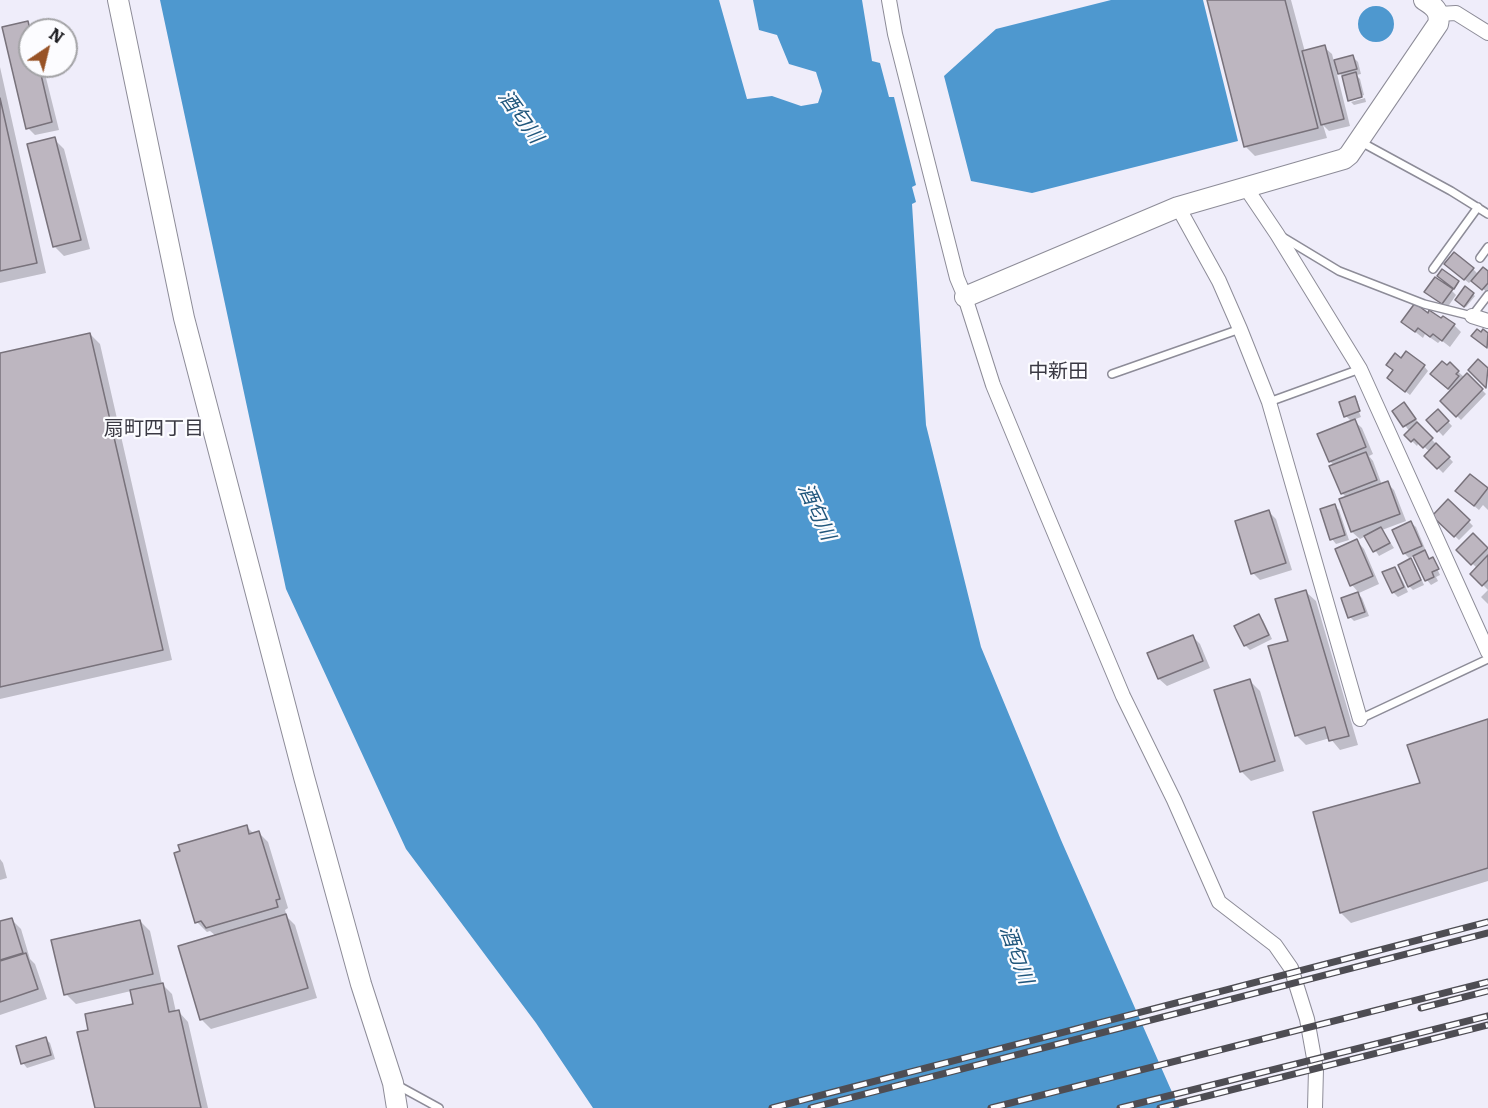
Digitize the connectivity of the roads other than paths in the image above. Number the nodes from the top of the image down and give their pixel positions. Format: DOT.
graph roads {
  1 [pos="118,0"];
  2 [pos="889,0"];
  3 [pos="1429,4"];
  4 [pos="1486,27"];
  5 [pos="1358,141"];
  6 [pos="1245,188"];
  7 [pos="1178,207"];
  8 [pos="1478,207"];
  9 [pos="1488,214"];
  10 [pos="1277,234"];
  11 [pos="1488,247"];
  12 [pos="1480,258"];
  13 [pos="1433,269"];
  14 [pos="1488,295"];
  15 [pos="965,297"];
  16 [pos="1472,316"];
  17 [pos="1488,321"];
  18 [pos="1240,329"];
  19 [pos="1360,369"];
  20 [pos="1112,374"];
  21 [pos="1269,402"];
  22 [pos="1488,652"];
  23 [pos="1488,659"];
  24 [pos="1360,719"];
  25 [pos="393,1083"];
  26 [pos="397,1108"];
  27 [pos="440,1108"];
  28 [pos="1315,1108"];
  1 -- 25 [label="street"];
  2 -- 15 [label="street"];
  3 -- 4 [label="street"];
  3 -- 5 [label="street"];
  5 -- 6 [label="street"];
  5 -- 8 [label="lane"];
  6 -- 7 [label="street"];
  6 -- 10 [label="street"];
  7 -- 15 [label="street"];
  7 -- 18 [label="street"];
  8 -- 9 [label="lane"];
  8 -- 13 [label="lane"];
  10 -- 16 [label="lane"];
  10 -- 19 [label="street"];
  11 -- 12 [label="lane"];
  14 -- 16 [label="lane"];
  15 -- 28 [label="street"];
  16 -- 17 [label="street"];
  18 -- 20 [label="lane"];
  18 -- 21 [label="street"];
  19 -- 21 [label="lane"];
  19 -- 22 [label="street"];
  21 -- 24 [label="street"];
  23 -- 24 [label="lane"];
  25 -- 26 [label="street"];
  25 -- 27 [label="lane"];
}
